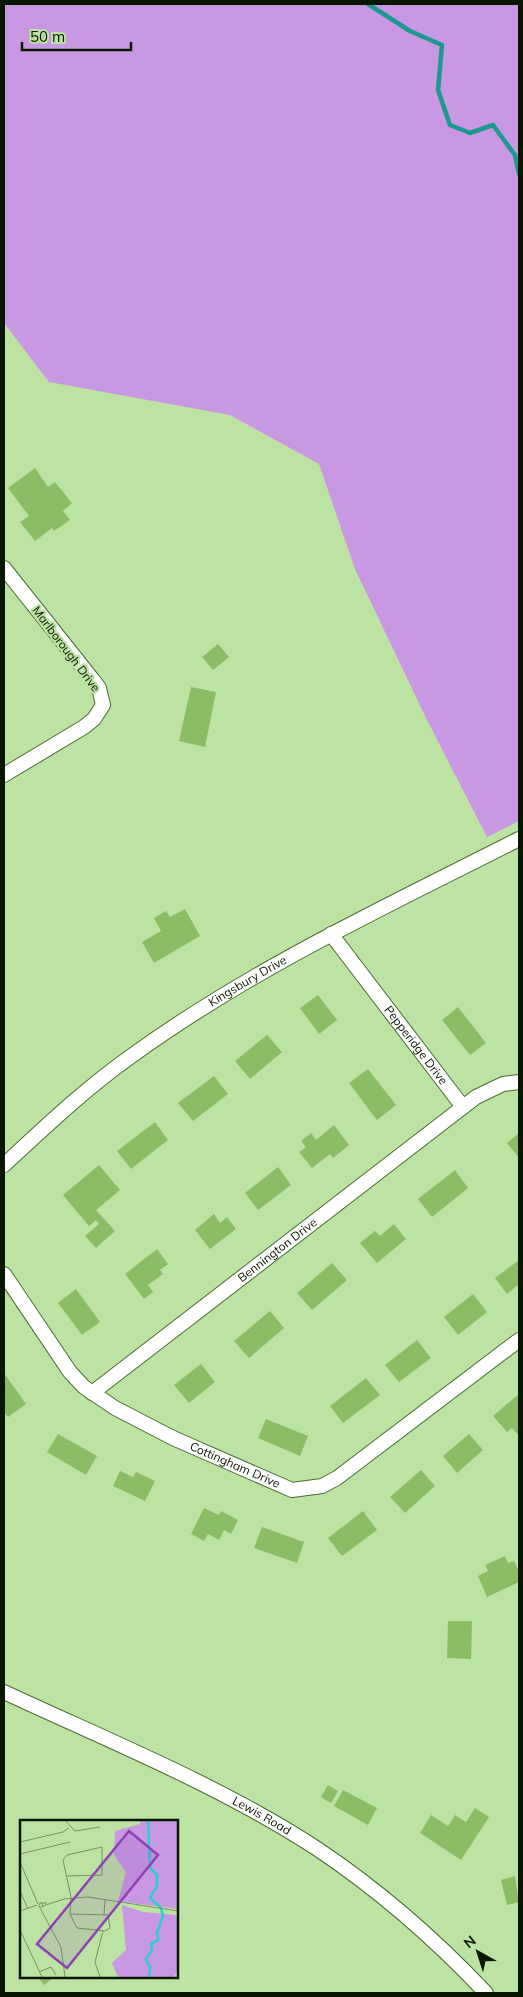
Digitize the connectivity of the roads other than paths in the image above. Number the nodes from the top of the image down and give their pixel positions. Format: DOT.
graph roads {
  1 [pos="4,568"];
  2 [pos="4,775"];
  3 [pos="519,839"];
  4 [pos="331,934"];
  5 [pos="519,1082"];
  6 [pos="463,1107"];
  7 [pos="4,1165"];
  8 [pos="4,1274"];
  9 [pos="519,1340"];
  10 [pos="92,1393"];
  11 [pos="4,1692"];
  12 [pos="486,1993"];
  1 -- 2 [label="street, Marlborough Drive"];
  3 -- 4 [label="street, Kingsbury Drive"];
  4 -- 6 [label="street, Pepperidge Drive"];
  4 -- 7 [label="street, Kingsbury Drive"];
  5 -- 6 [label="street"];
  6 -- 10 [label="street, Bennington Drive"];
  8 -- 10 [label="street, Cottingham Drive"];
  9 -- 10 [label="street, Cottingham Drive"];
  11 -- 12 [label="street, Lewis Road"];
}
